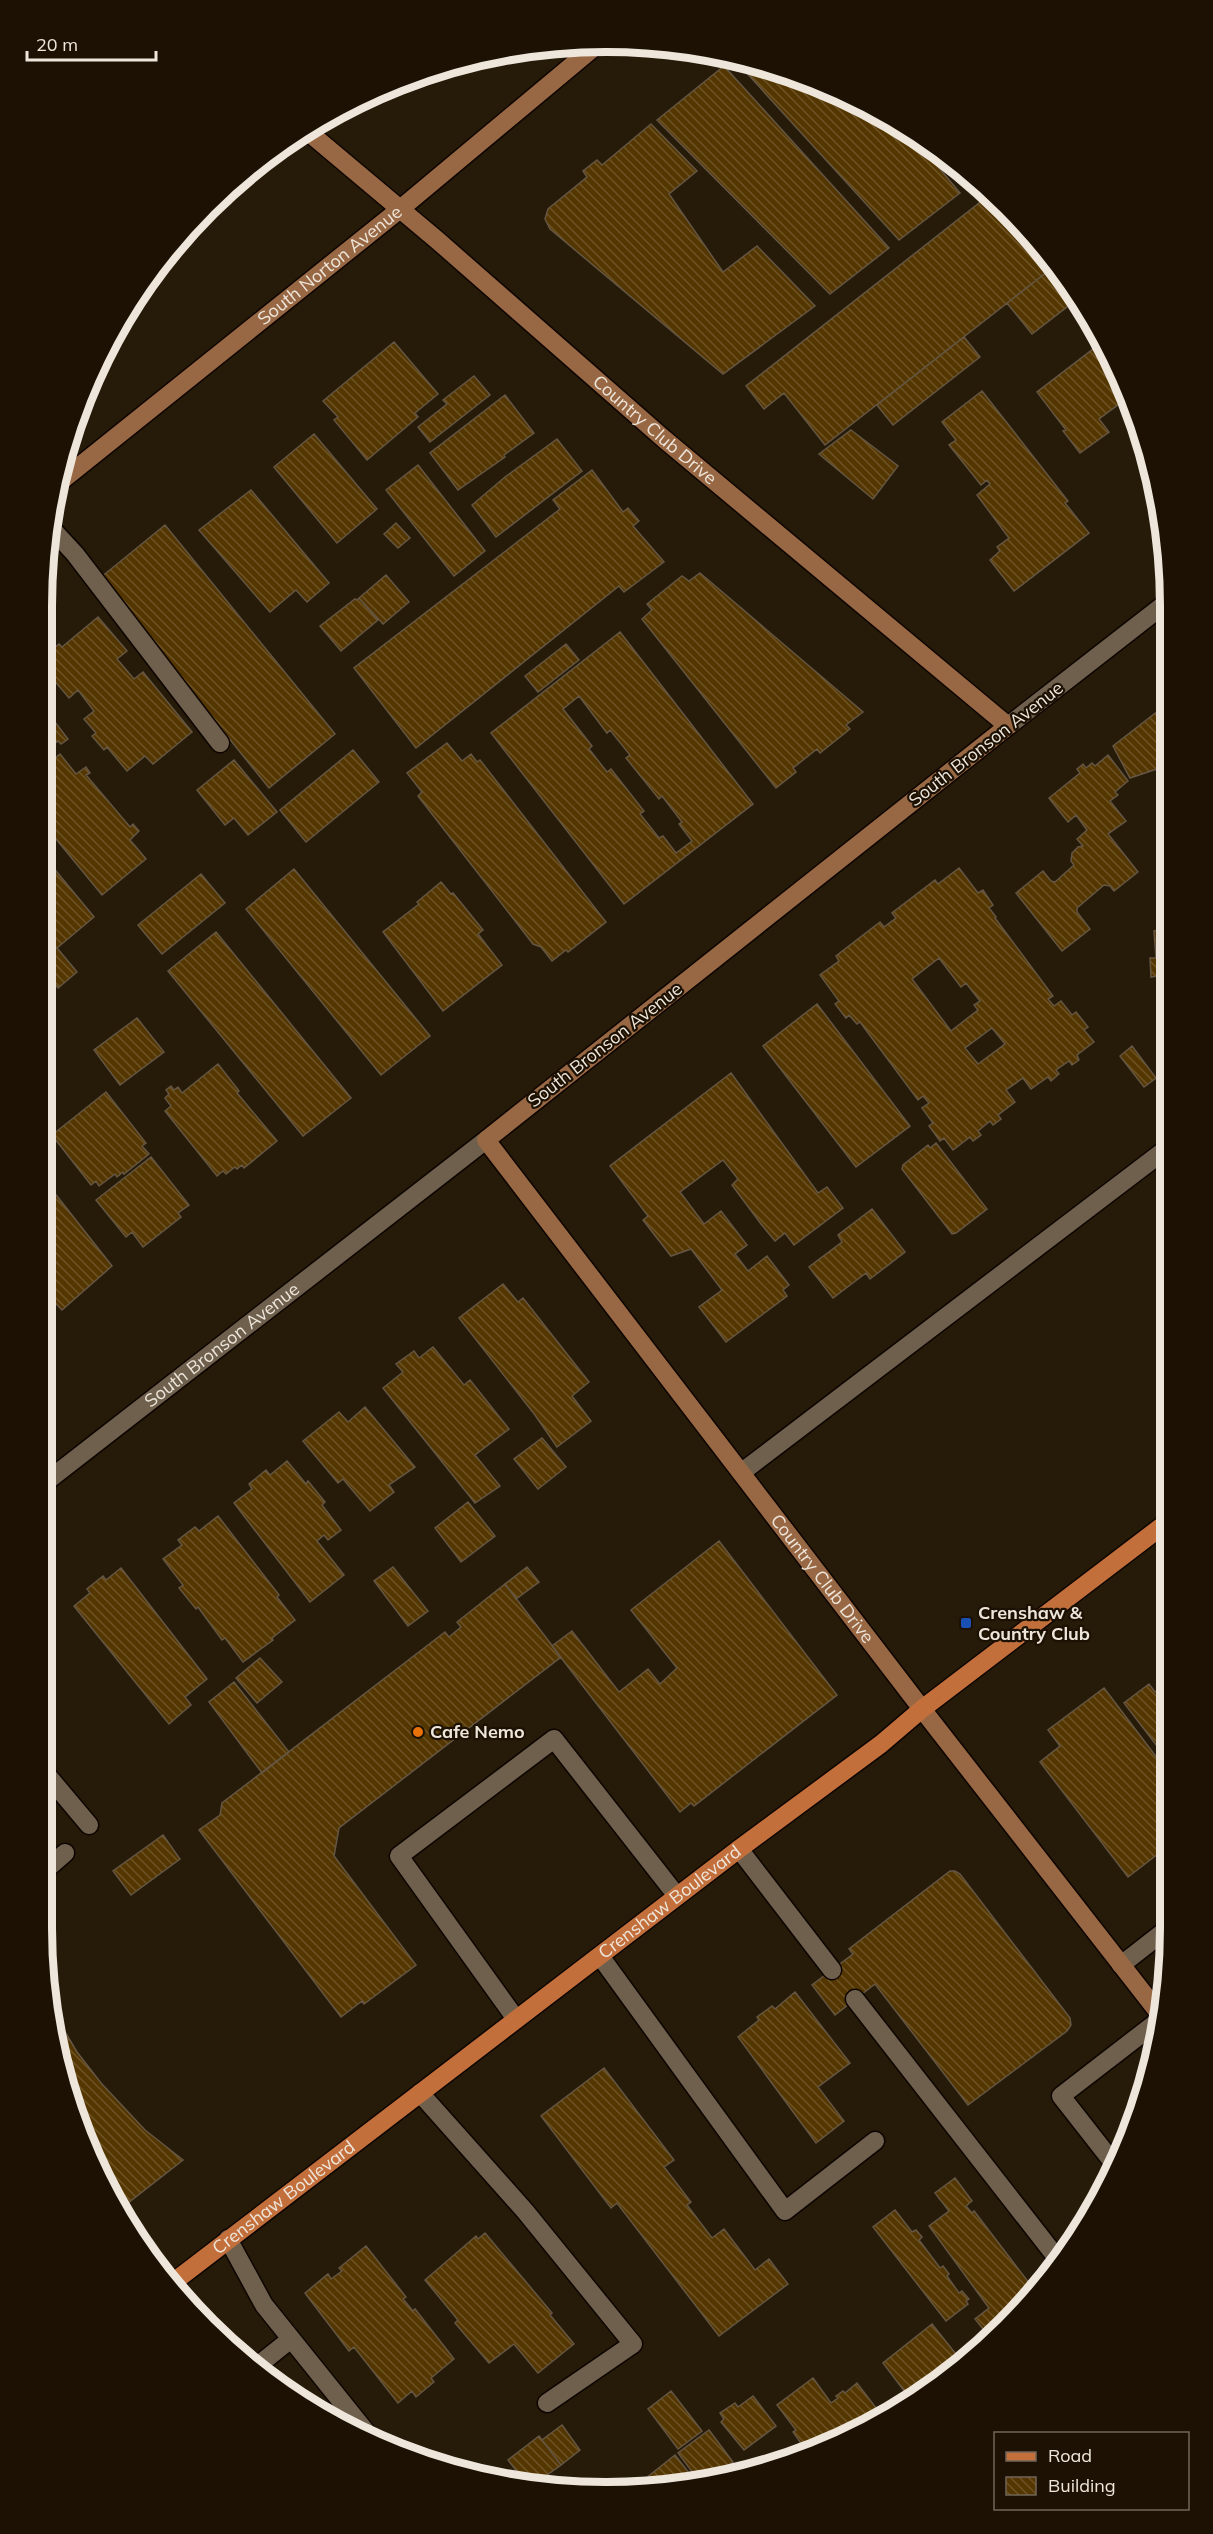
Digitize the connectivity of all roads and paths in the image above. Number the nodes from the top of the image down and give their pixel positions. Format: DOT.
graph roads {
  1 [pos="587,53"];
  2 [pos="314,137"];
  3 [pos="399,210"];
  4 [pos="68,475"];
  5 [pos="57,535"];
  6 [pos="1160,608"];
  7 [pos="1008,726"];
  8 [pos="220,743"];
  9 [pos="486,1140"];
  10 [pos="1160,1159"];
  11 [pos="742,1472"];
  12 [pos="52,1477"];
  13 [pos="1160,1528"];
  14 [pos="922,1709"];
  15 [pos="52,1781"];
  16 [pos="89,1825"];
  17 [pos="739,1849"];
  18 [pos="65,1854"];
  19 [pos="52,1865"];
  20 [pos="677,1896"];
  21 [pos="1160,1935"];
  22 [pos="600,1956"];
  23 [pos="1121,1965"];
  24 [pos="832,1970"];
  25 [pos="855,1999"];
  26 [pos="1155,2008"];
  27 [pos="516,2019"];
  28 [pos="1152,2025"];
  29 [pos="420,2093"];
  30 [pos="876,2141"];
  31 [pos="1110,2158"];
  32 [pos="228,2239"];
  33 [pos="1054,2254"];
  34 [pos="178,2278"];
  35 [pos="291,2339"];
  36 [pos="263,2362"];
  37 [pos="547,2403"];
  38 [pos="358,2423"];
  1 -- 3 [label="street, South Norton Avenue"];
  2 -- 3 [label="street, Country Club Drive"];
  3 -- 4 [label="street, South Norton Avenue"];
  3 -- 7 [label="street, Country Club Drive"];
  5 -- 8 [label="street"];
  6 -- 7 [label="street, South Bronson Avenue"];
  7 -- 9 [label="street, South Bronson Avenue"];
  9 -- 11 [label="street, Country Club Drive"];
  9 -- 12 [label="street, South Bronson Avenue"];
  10 -- 11 [label="street"];
  11 -- 14 [label="street, Country Club Drive"];
  13 -- 14 [label="main road, Crenshaw Boulevard"];
  14 -- 17 [label="main road, Crenshaw Boulevard"];
  14 -- 23 [label="street, Country Club Drive"];
  15 -- 16 [label="street"];
  17 -- 20 [label="main road, Crenshaw Boulevard"];
  17 -- 24 [label="street"];
  18 -- 19 [label="street"];
  20 -- 22 [label="main road, Crenshaw Boulevard"];
  20 -- 27 [label="street"];
  21 -- 23 [label="street"];
  22 -- 27 [label="main road, Crenshaw Boulevard"];
  22 -- 30 [label="street"];
  23 -- 26 [label="street, Country Club Drive"];
  25 -- 33 [label="street"];
  27 -- 29 [label="main road, Crenshaw Boulevard"];
  28 -- 31 [label="street"];
  29 -- 32 [label="main road, Crenshaw Boulevard"];
  29 -- 37 [label="street"];
  32 -- 34 [label="main road, Crenshaw Boulevard"];
  32 -- 35 [label="street"];
  35 -- 36 [label="street"];
  35 -- 38 [label="street"];
}
